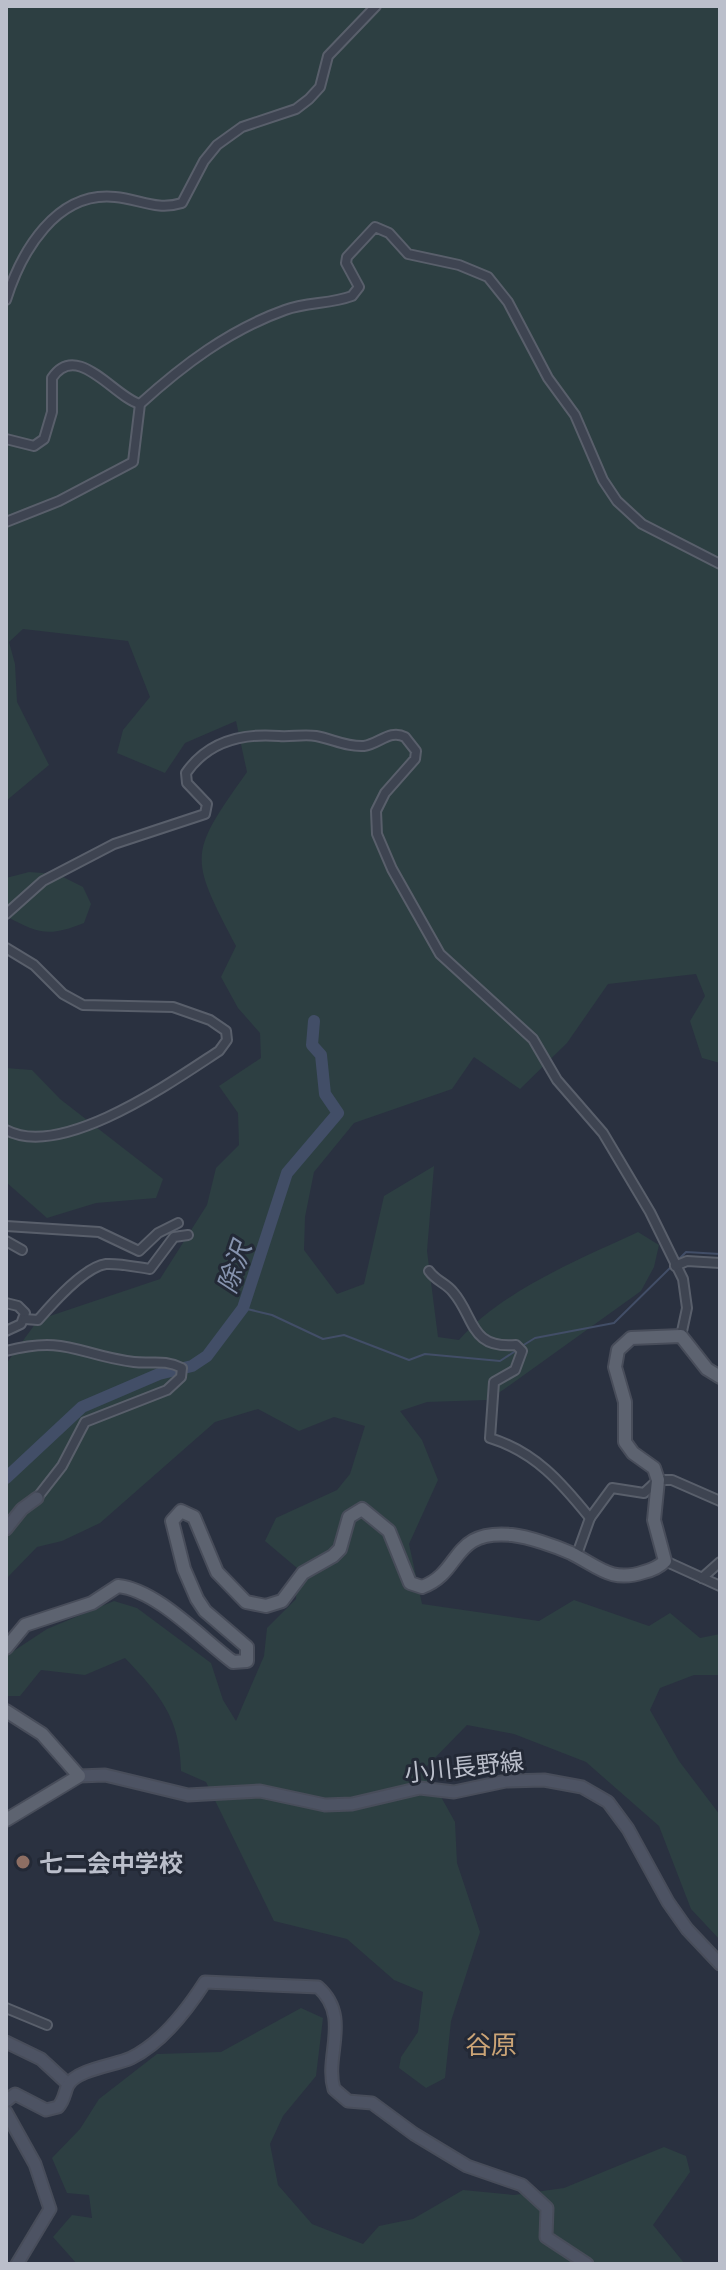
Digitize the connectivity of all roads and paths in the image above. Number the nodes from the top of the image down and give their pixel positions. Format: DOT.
graph roads {
  1 [pos="376,6"];
  2 [pos="6,300"];
  3 [pos="140,404"];
  4 [pos="6,439"];
  5 [pos="6,522"];
  6 [pos="720,564"];
  7 [pos="6,914"];
  8 [pos="6,948"];
  9 [pos="6,1130"];
  10 [pos="178,1223"];
  11 [pos="6,1226"];
  12 [pos="188,1235"];
  13 [pos="6,1241"];
  14 [pos="22,1250"];
  15 [pos="720,1263"];
  16 [pos="675,1266"];
  17 [pos="429,1271"];
  18 [pos="6,1303"];
  19 [pos="25,1319"];
  20 [pos="6,1331"];
  21 [pos="681,1336"];
  22 [pos="6,1351"];
  23 [pos="720,1377"];
  24 [pos="658,1480"];
  25 [pos="37,1498"];
  26 [pos="720,1501"];
  27 [pos="590,1518"];
  28 [pos="6,1529"];
  29 [pos="576,1557"];
  30 [pos="665,1561"];
  31 [pos="720,1562"];
  32 [pos="702,1578"];
  33 [pos="720,1586"];
  34 [pos="6,1648"];
  35 [pos="6,1711"];
  36 [pos="79,1776"];
  37 [pos="6,1820"];
  38 [pos="720,1964"];
  39 [pos="6,2008"];
  40 [pos="47,2025"];
  41 [pos="6,2042"];
  42 [pos="68,2084"];
  43 [pos="6,2101"];
  44 [pos="6,2112"];
  45 [pos="17,2264"];
  46 [pos="587,2264"];
  1 -- 2 [label="street"];
  3 -- 4 [label="street"];
  3 -- 5 [label="street"];
  3 -- 6 [label="street"];
  7 -- 16 [label="street"];
  8 -- 9 [label="street"];
  10 -- 11 [label="street"];
  12 -- 19 [label="street"];
  13 -- 14 [label="street"];
  15 -- 16 [label="street"];
  16 -- 21 [label="street"];
  17 -- 27 [label="street"];
  18 -- 19 [label="street"];
  19 -- 20 [label="street"];
  21 -- 23 [label="main road"];
  21 -- 24 [label="main road"];
  22 -- 25 [label="street"];
  24 -- 26 [label="street"];
  24 -- 27 [label="street"];
  24 -- 30 [label="main road"];
  25 -- 28 [label="street"];
  27 -- 29 [label="street"];
  29 -- 30 [label="main road"];
  29 -- 34 [label="main road"];
  30 -- 32 [label="street"];
  31 -- 32 [label="street"];
  32 -- 33 [label="street"];
  35 -- 36 [label="main road"];
  36 -- 37 [label="main road"];
  36 -- 38 [label="street, 小川長野線"];
  39 -- 40 [label="street"];
  41 -- 42 [label="street"];
  42 -- 43 [label="street"];
  42 -- 46 [label="street"];
  44 -- 45 [label="street"];
}
